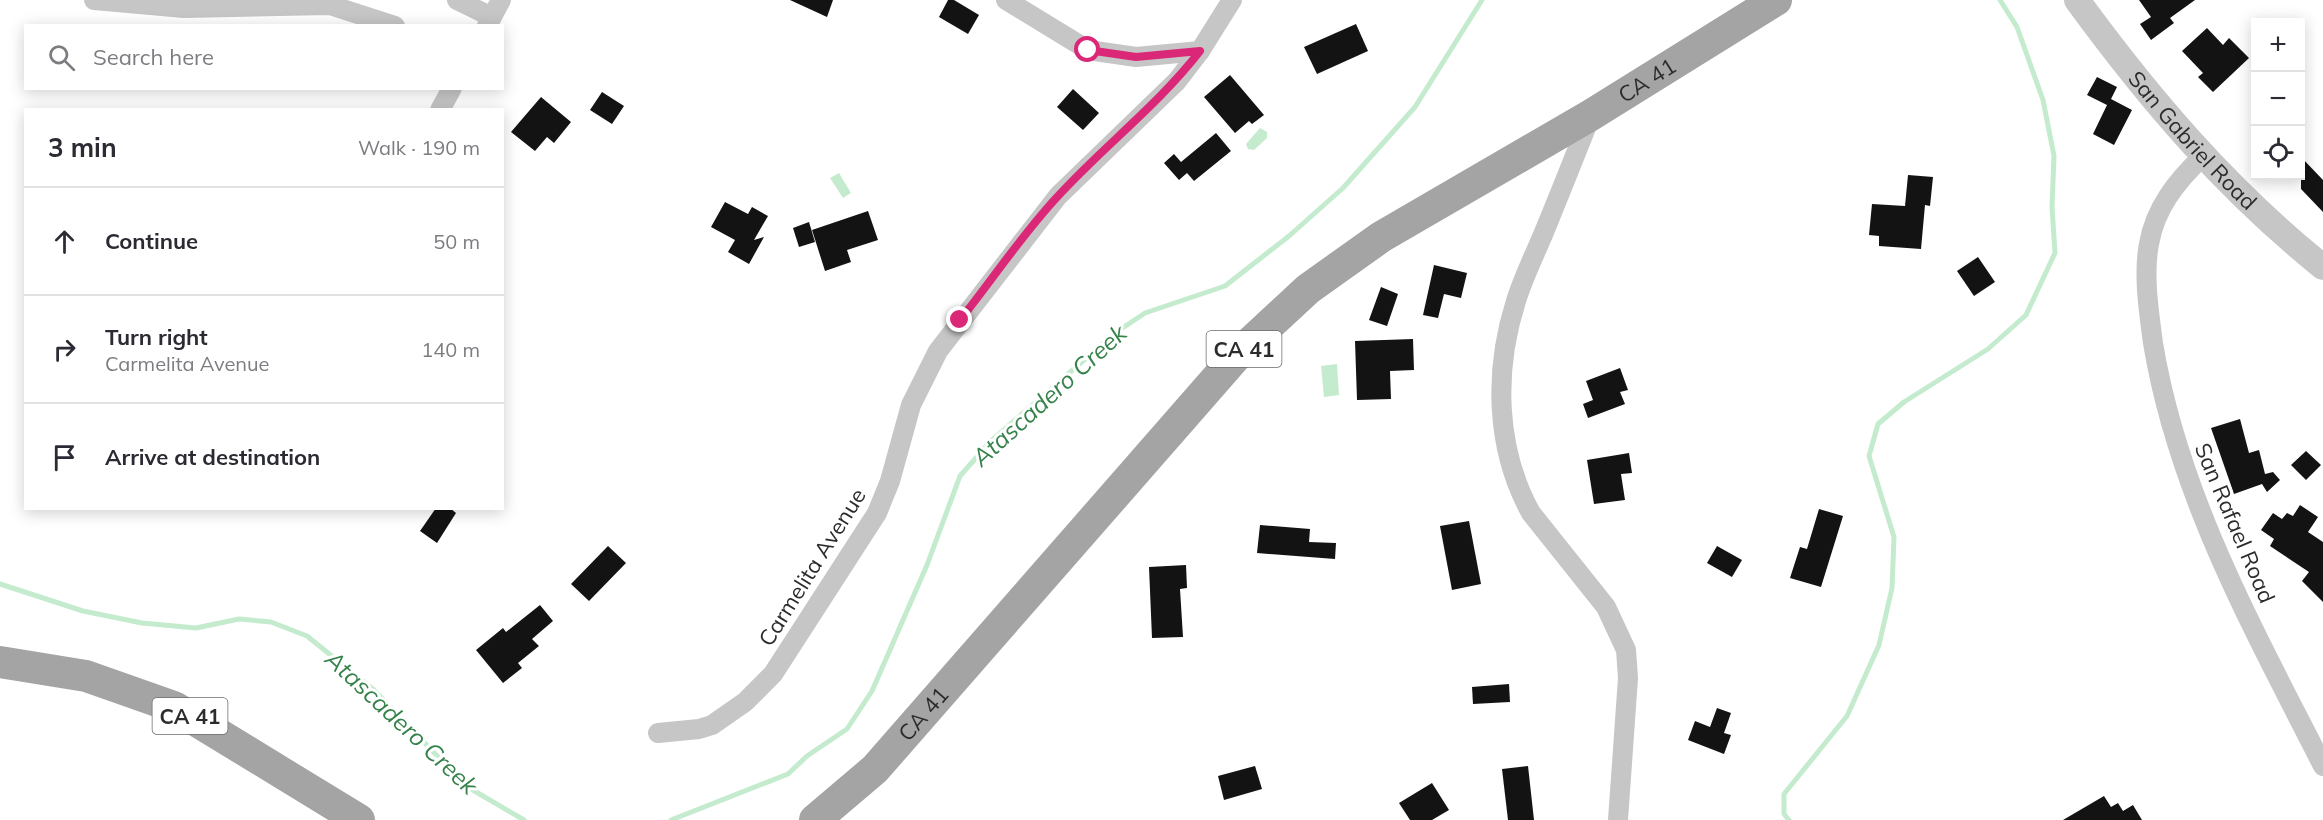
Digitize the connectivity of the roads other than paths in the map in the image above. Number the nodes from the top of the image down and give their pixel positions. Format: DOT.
graph roads {
  1 [pos="94,0"];
  2 [pos="457,0"];
  3 [pos="1006,0"];
  4 [pos="1232,0"];
  5 [pos="1776,0"];
  6 [pos="2077,0"];
  7 [pos="493,14"];
  8 [pos="389,24"];
  9 [pos="1200,51"];
  10 [pos="451,90"];
  11 [pos="441,108"];
  12 [pos="1592,115"];
  13 [pos="2202,157"];
  14 [pos="2323,267"];
  15 [pos="0,662"];
  16 [pos="658,733"];
  17 [pos="2323,766"];
  18 [pos="359,820"];
  19 [pos="815,820"];
  20 [pos="1618,820"];
  1 -- 8 [label="street"];
  2 -- 7 [label="street"];
  3 -- 9 [label="street"];
  4 -- 9 [label="street, Carmelita Avenue"];
  5 -- 12 [label="main road, CA 41 / CA 41"];
  6 -- 13 [label="street, San Gabriel Road"];
  9 -- 16 [label="street, Carmelita Avenue"];
  10 -- 11 [label="street"];
  12 -- 19 [label="main road, CA 41 / CA 41"];
  12 -- 20 [label="street"];
  13 -- 14 [label="street, San Gabriel Road"];
  13 -- 17 [label="street, San Rafael Road"];
  15 -- 18 [label="main road, CA 41 / CA 41"];
}
